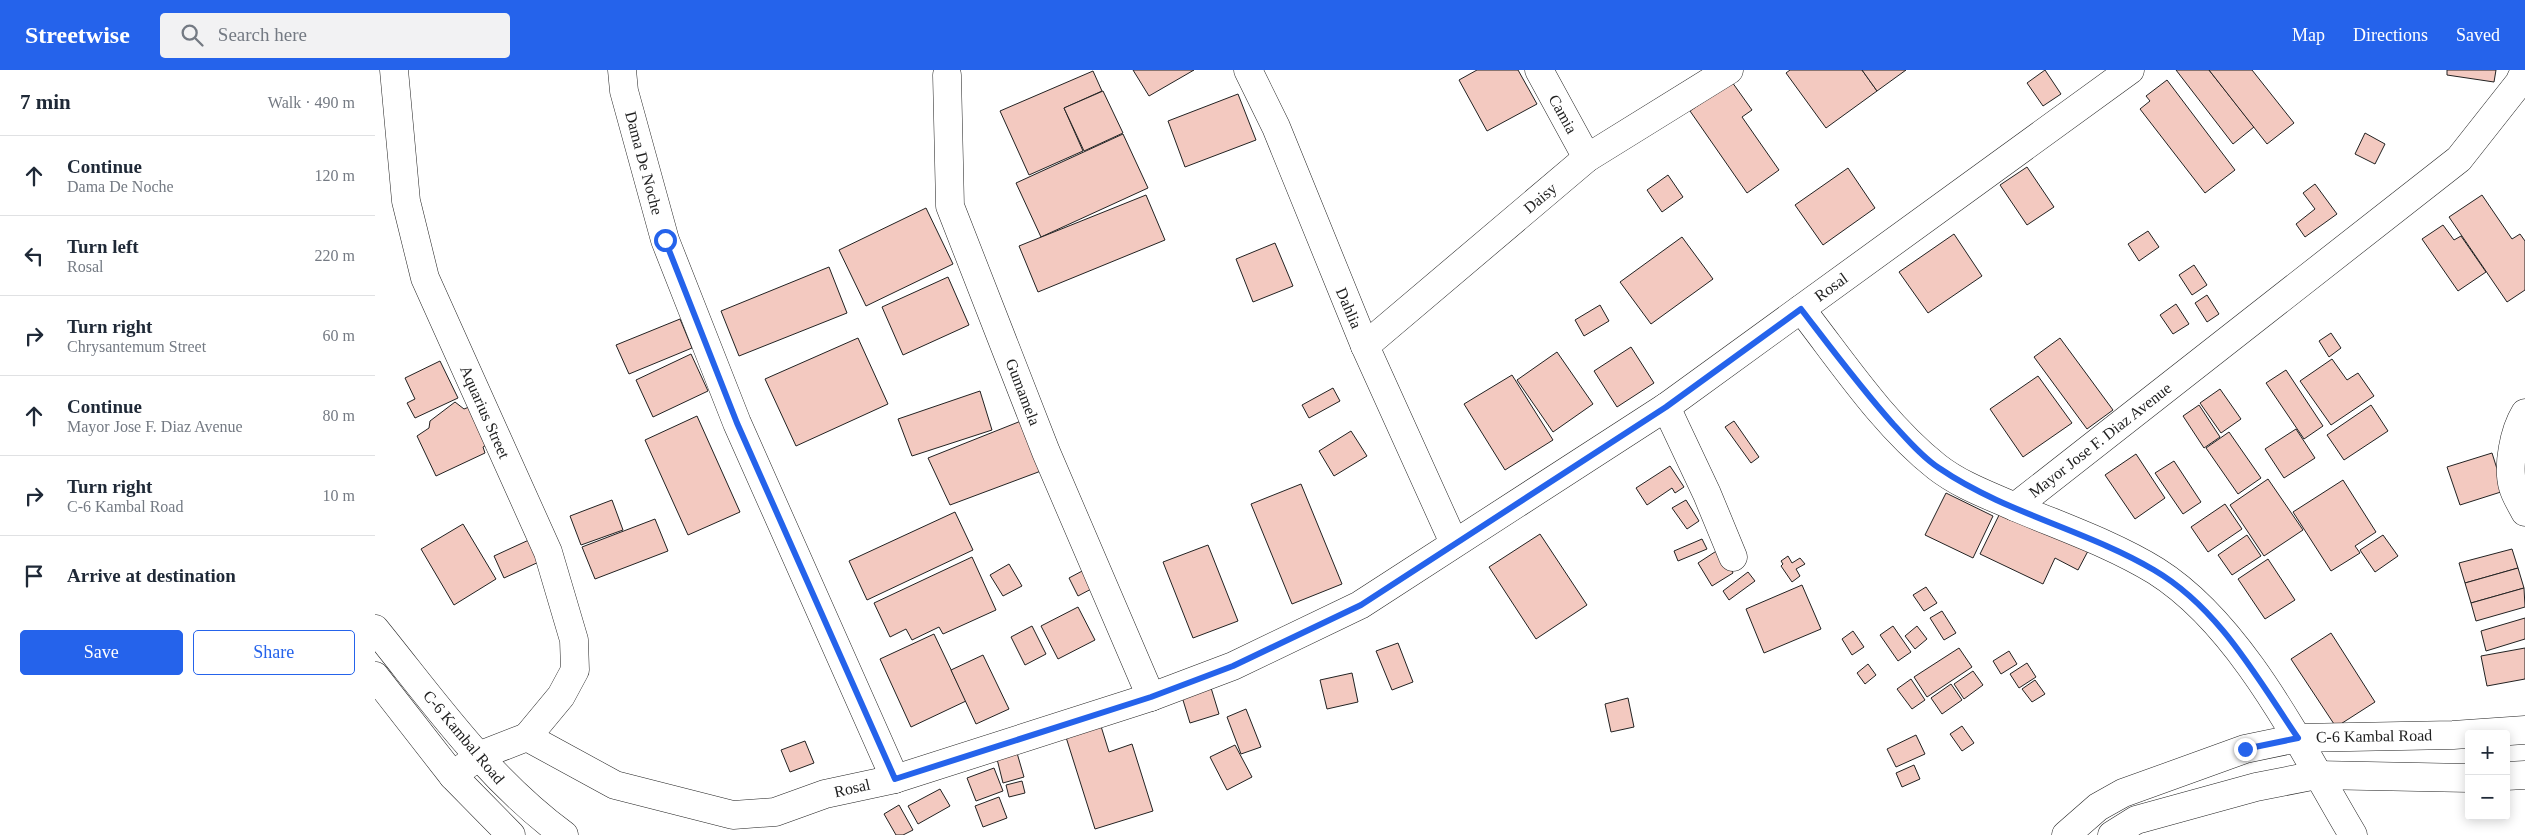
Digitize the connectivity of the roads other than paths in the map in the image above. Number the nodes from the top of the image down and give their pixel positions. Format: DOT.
graph roads {
  1 [pos="394,70"];
  2 [pos="622,70"];
  3 [pos="1248,70"];
  4 [pos="1539,70"];
  5 [pos="1729,70"];
  6 [pos="2130,70"];
  7 [pos="2525,70"];
  8 [pos="947,76"];
  9 [pos="1587,158"];
  10 [pos="1801,309"];
  11 [pos="1365,346"];
  12 [pos="1666,407"];
  13 [pos="2525,413"];
  14 [pos="2015,507"];
  15 [pos="2525,512"];
  16 [pos="1454,543"];
  17 [pos="1733,557"];
  18 [pos="375,629"];
  19 [pos="375,676"];
  20 [pos="1151,697"];
  21 [pos="2525,730"];
  22 [pos="527,737"];
  23 [pos="2298,738"];
  24 [pos="478,756"];
  25 [pos="2317,775"];
  26 [pos="2525,775"];
  27 [pos="453,776"];
  28 [pos="2510,776"];
  29 [pos="2465,778"];
  30 [pos="895,779"];
  31 [pos="511,835"];
  32 [pos="564,835"];
  33 [pos="2066,835"];
  34 [pos="2112,835"];
  35 [pos="2353,835"];
  1 -- 22 [label="street, Aquarius Street"];
  2 -- 30 [label="street, Dama De Noche"];
  3 -- 11 [label="street, Dahlia"];
  4 -- 9 [label="street, Camia"];
  5 -- 9 [label="street, Daisy"];
  6 -- 10 [label="street, Rosal"];
  7 -- 14 [label="street, Mayor Jose F. Diaz Avenue"];
  8 -- 20 [label="street, Gumamela"];
  9 -- 11 [label="street, Daisy"];
  10 -- 12 [label="street, Rosal"];
  10 -- 14 [label="street"];
  11 -- 16 [label="street, Dahlia"];
  12 -- 16 [label="street, Rosal"];
  12 -- 17 [label="street"];
  13 -- 15 [label="street"];
  14 -- 23 [label="street, Mayor Jose F. Diaz Avenue"];
  16 -- 20 [label="street, Rosal"];
  18 -- 24 [label="street, C-6 Kambal Road"];
  19 -- 27 [label="street, C-6 Kambal Road"];
  20 -- 30 [label="street, Rosal"];
  21 -- 23 [label="street, C-6 Kambal Road"];
  22 -- 24 [label="street"];
  22 -- 30 [label="street, Rosal"];
  23 -- 25 [label="street, Mayor Jose F. Diaz Avenue"];
  23 -- 33 [label="street, C-6 Kambal Road"];
  24 -- 27 [label="street"];
  24 -- 32 [label="street, C-6 Kambal Road"];
  25 -- 29 [label="street"];
  25 -- 34 [label="street"];
  25 -- 35 [label="street, Mayor Jose F. Diaz Avenue"];
  26 -- 28 [label="street"];
  27 -- 31 [label="street, C-6 Kambal Road"];
}
